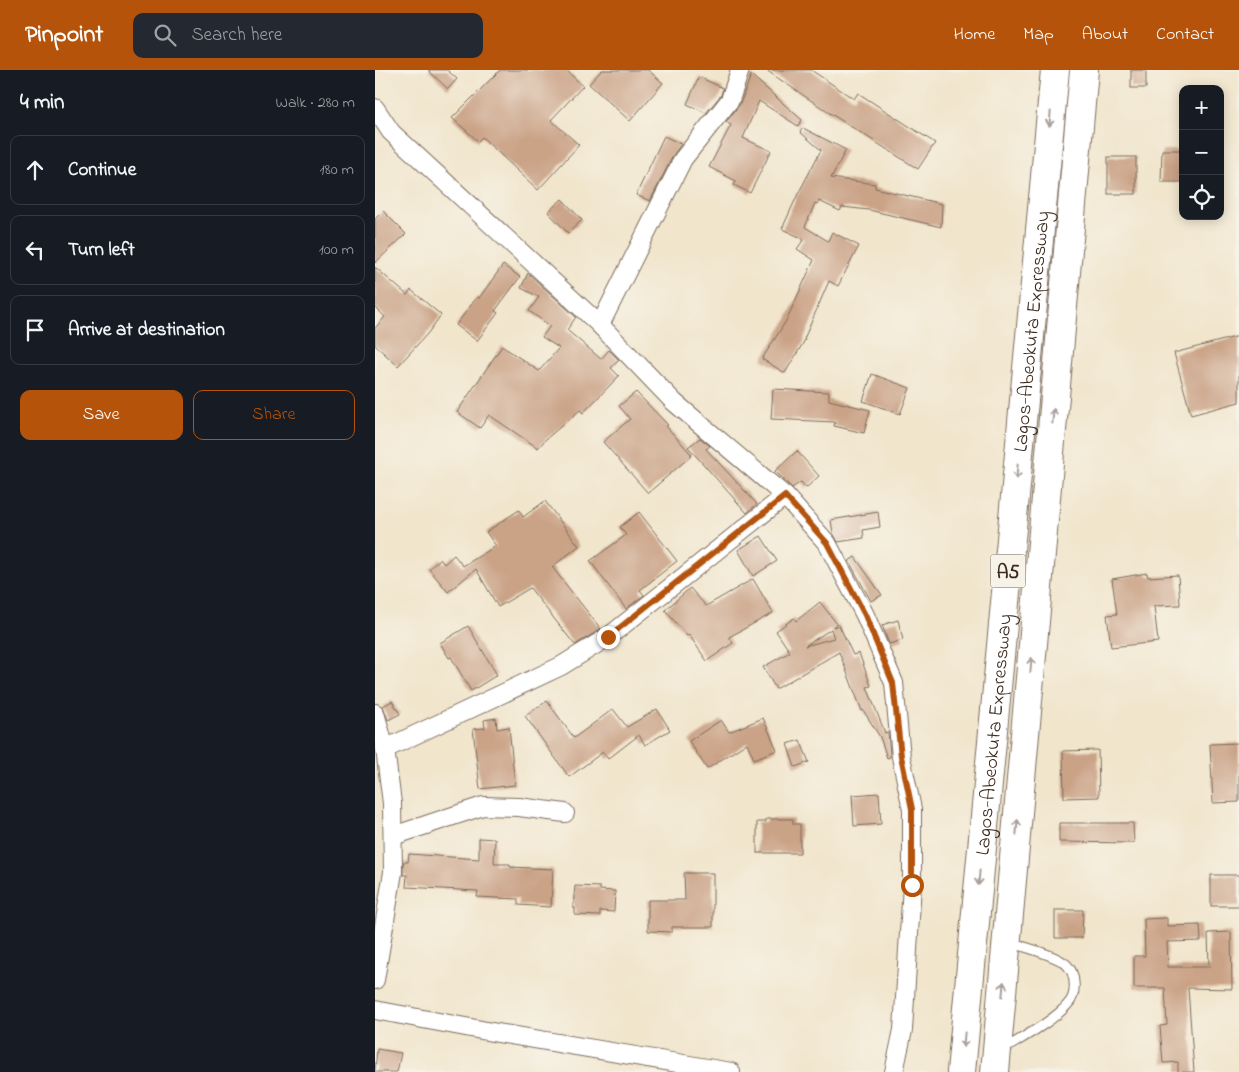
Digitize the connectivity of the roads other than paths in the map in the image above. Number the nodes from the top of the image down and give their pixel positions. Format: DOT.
graph roads {
  1 [pos="740,70"];
  2 [pos="1055,70"];
  3 [pos="1084,70"];
  4 [pos="375,108"];
  5 [pos="601,325"];
  6 [pos="785,496"];
  7 [pos="375,713"];
  8 [pos="385,749"];
  9 [pos="565,813"];
  10 [pos="393,836"];
  11 [pos="1007,942"];
  12 [pos="375,980"];
  13 [pos="375,1010"];
  14 [pos="996,1063"];
  15 [pos="731,1072"];
  16 [pos="894,1072"];
  17 [pos="961,1072"];
  1 -- 5 [label="street"];
  2 -- 17 [label="highway, Lagos-Abeokuta Expressway / A5, one-way"];
  11 -- 3 [label="highway, Lagos-Abeokuta Expressway / A5, one-way"];
  4 -- 5 [label="street"];
  5 -- 6 [label="street"];
  6 -- 8 [label="street"];
  6 -- 16 [label="street"];
  7 -- 8 [label="street"];
  8 -- 10 [label="street"];
  9 -- 10 [label="street"];
  10 -- 12 [label="street"];
  14 -- 11 [label="highway, Lagos-Abeokuta Expressway / A5, one-way"];
  11 -- 14 [label="lane"];
  13 -- 15 [label="street"];
}
